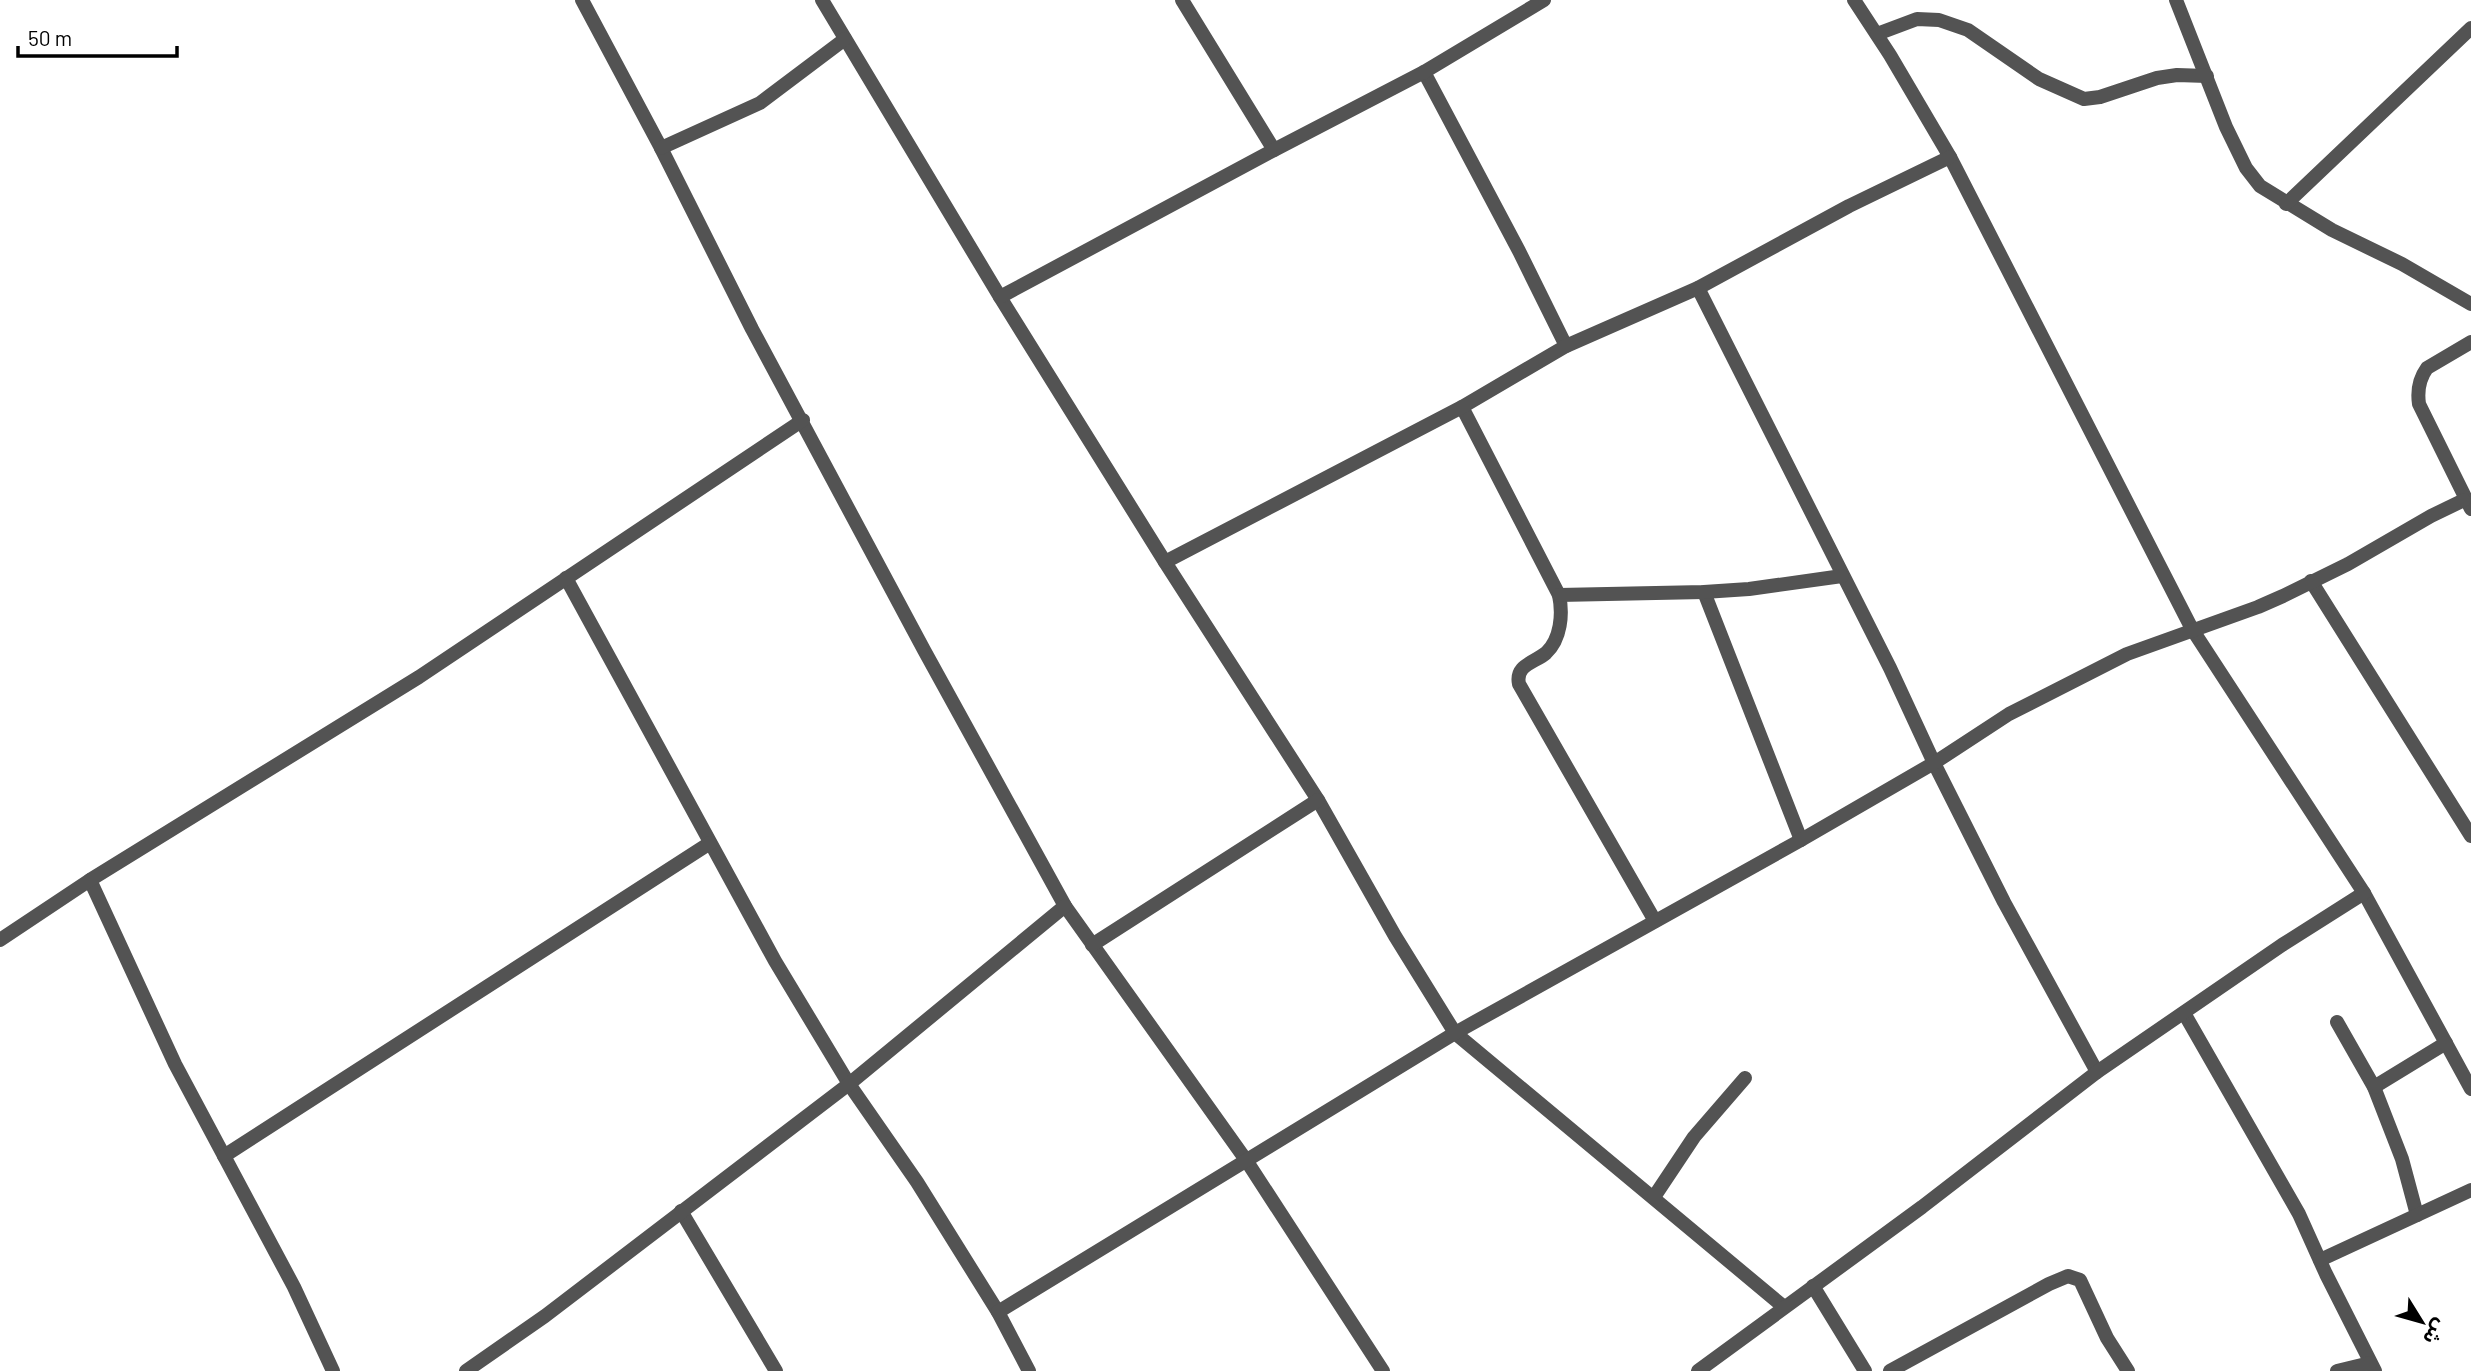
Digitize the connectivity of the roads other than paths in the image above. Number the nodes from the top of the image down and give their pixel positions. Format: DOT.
graph roads {
  1 [pos="582,0"];
  2 [pos="822,0"];
  3 [pos="1182,0"];
  4 [pos="1544,0"];
  5 [pos="1854,0"];
  6 [pos="2176,0"];
  7 [pos="1523,5"];
  8 [pos="2471,28"];
  9 [pos="1877,34"];
  10 [pos="845,38"];
  11 [pos="1424,72"];
  12 [pos="2207,76"];
  13 [pos="661,148"];
  14 [pos="1274,149"];
  15 [pos="1950,158"];
  16 [pos="2286,204"];
  17 [pos="1698,288"];
  18 [pos="1000,297"];
  19 [pos="2471,304"];
  20 [pos="2471,342"];
  21 [pos="1566,346"];
  22 [pos="1462,407"];
  23 [pos="803,420"];
  24 [pos="2468,504"];
  25 [pos="1166,562"];
  26 [pos="1842,576"];
  27 [pos="566,578"];
  28 [pos="2312,581"];
  29 [pos="1704,592"];
  30 [pos="1559,595"];
  31 [pos="2192,629"];
  32 [pos="1934,763"];
  33 [pos="1318,800"];
  34 [pos="2471,836"];
  35 [pos="1801,840"];
  36 [pos="710,843"];
  37 [pos="90,880"];
  38 [pos="2364,893"];
  39 [pos="1065,906"];
  40 [pos="1655,921"];
  41 [pos="0,940"];
  42 [pos="1092,945"];
  43 [pos="2184,1013"];
  44 [pos="2337,1022"];
  45 [pos="1455,1033"];
  46 [pos="2446,1043"];
  47 [pos="2097,1072"];
  48 [pos="1745,1078"];
  49 [pos="849,1084"];
  50 [pos="2374,1087"];
  51 [pos="2471,1089"];
  52 [pos="224,1156"];
  53 [pos="1246,1160"];
  54 [pos="2471,1190"];
  55 [pos="1654,1197"];
  56 [pos="681,1211"];
  57 [pos="2417,1215"];
  58 [pos="2320,1260"];
  59 [pos="1813,1286"];
  60 [pos="1784,1307"];
  61 [pos="998,1312"];
  62 [pos="2373,1367"];
  63 [pos="333,1371"];
  64 [pos="466,1371"];
  65 [pos="776,1371"];
  66 [pos="1029,1371"];
  67 [pos="1383,1371"];
  68 [pos="1698,1371"];
  69 [pos="1865,1371"];
  70 [pos="1890,1371"];
  71 [pos="2128,1371"];
  72 [pos="2337,1371"];
  1 -- 13 [label="street"];
  2 -- 10 [label="street"];
  3 -- 14 [label="street"];
  4 -- 7 [label="street"];
  5 -- 9 [label="street"];
  6 -- 12 [label="street"];
  7 -- 11 [label="street"];
  8 -- 16 [label="street"];
  9 -- 12 [label="street"];
  9 -- 15 [label="street"];
  10 -- 13 [label="street"];
  10 -- 18 [label="street"];
  11 -- 14 [label="street"];
  11 -- 21 [label="street"];
  12 -- 16 [label="street"];
  13 -- 23 [label="street"];
  14 -- 18 [label="street"];
  15 -- 17 [label="street"];
  15 -- 31 [label="street"];
  16 -- 19 [label="street"];
  17 -- 21 [label="street"];
  17 -- 26 [label="street"];
  18 -- 25 [label="street"];
  20 -- 24 [label="street"];
  21 -- 22 [label="street"];
  22 -- 25 [label="street"];
  22 -- 30 [label="street"];
  23 -- 27 [label="street"];
  23 -- 39 [label="street"];
  24 -- 28 [label="street"];
  25 -- 33 [label="street"];
  26 -- 29 [label="street"];
  26 -- 32 [label="street"];
  27 -- 36 [label="street"];
  27 -- 37 [label="street"];
  28 -- 31 [label="street"];
  28 -- 34 [label="street"];
  29 -- 30 [label="street"];
  29 -- 35 [label="street"];
  30 -- 40 [label="street"];
  31 -- 32 [label="street"];
  31 -- 38 [label="street"];
  32 -- 35 [label="street"];
  32 -- 47 [label="street"];
  33 -- 42 [label="street"];
  33 -- 45 [label="street"];
  35 -- 40 [label="street"];
  36 -- 49 [label="street"];
  36 -- 52 [label="street"];
  37 -- 41 [label="street"];
  37 -- 52 [label="street"];
  38 -- 43 [label="street"];
  38 -- 46 [label="street"];
  39 -- 42 [label="street"];
  39 -- 49 [label="street"];
  40 -- 45 [label="street"];
  42 -- 53 [label="street"];
  43 -- 47 [label="street"];
  43 -- 58 [label="street"];
  44 -- 50 [label="street"];
  45 -- 53 [label="street"];
  45 -- 55 [label="street"];
  46 -- 50 [label="street"];
  46 -- 51 [label="street"];
  47 -- 59 [label="street"];
  48 -- 55 [label="street"];
  49 -- 56 [label="street"];
  49 -- 61 [label="street"];
  50 -- 57 [label="street"];
  52 -- 63 [label="street"];
  53 -- 61 [label="street"];
  53 -- 67 [label="street"];
  54 -- 57 [label="street"];
  55 -- 60 [label="street"];
  56 -- 64 [label="street"];
  56 -- 65 [label="street"];
  57 -- 58 [label="street"];
  58 -- 62 [label="street"];
  59 -- 60 [label="street"];
  59 -- 69 [label="street"];
  60 -- 68 [label="street"];
  61 -- 66 [label="street"];
  62 -- 72 [label="street"];
  70 -- 71 [label="street"];
}
